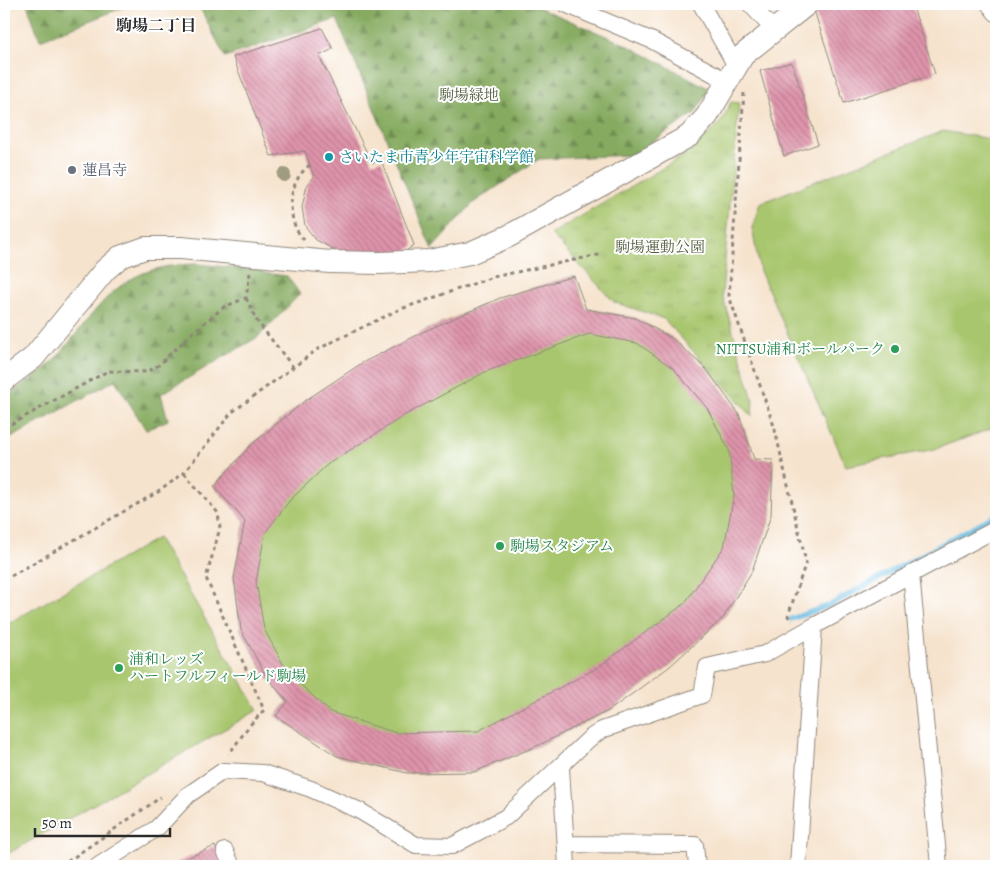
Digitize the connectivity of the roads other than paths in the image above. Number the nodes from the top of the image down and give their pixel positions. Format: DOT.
graph roads {
  1 [pos="565,4"];
  2 [pos="701,4"];
  3 [pos="750,4"];
  4 [pos="807,4"];
  5 [pos="989,4"];
  6 [pos="996,13"];
  7 [pos="774,30"];
  8 [pos="731,73"];
  9 [pos="4,380"];
  10 [pos="996,529"];
  11 [pos="911,574"];
  12 [pos="814,626"];
  13 [pos="561,768"];
  14 [pos="567,844"];
  15 [pos="98,866"];
  16 [pos="567,866"];
  17 [pos="697,866"];
  18 [pos="798,866"];
  19 [pos="940,866"];
  1 -- 8 [label="street"];
  2 -- 8 [label="street"];
  3 -- 7 [label="street"];
  4 -- 7 [label="street"];
  5 -- 6 [label="street"];
  7 -- 8 [label="street"];
  8 -- 9 [label="street"];
  10 -- 11 [label="street"];
  11 -- 12 [label="street"];
  11 -- 19 [label="street"];
  12 -- 13 [label="street"];
  12 -- 18 [label="street"];
  13 -- 14 [label="street"];
  13 -- 15 [label="street"];
  14 -- 16 [label="street"];
  14 -- 17 [label="street"];
}
